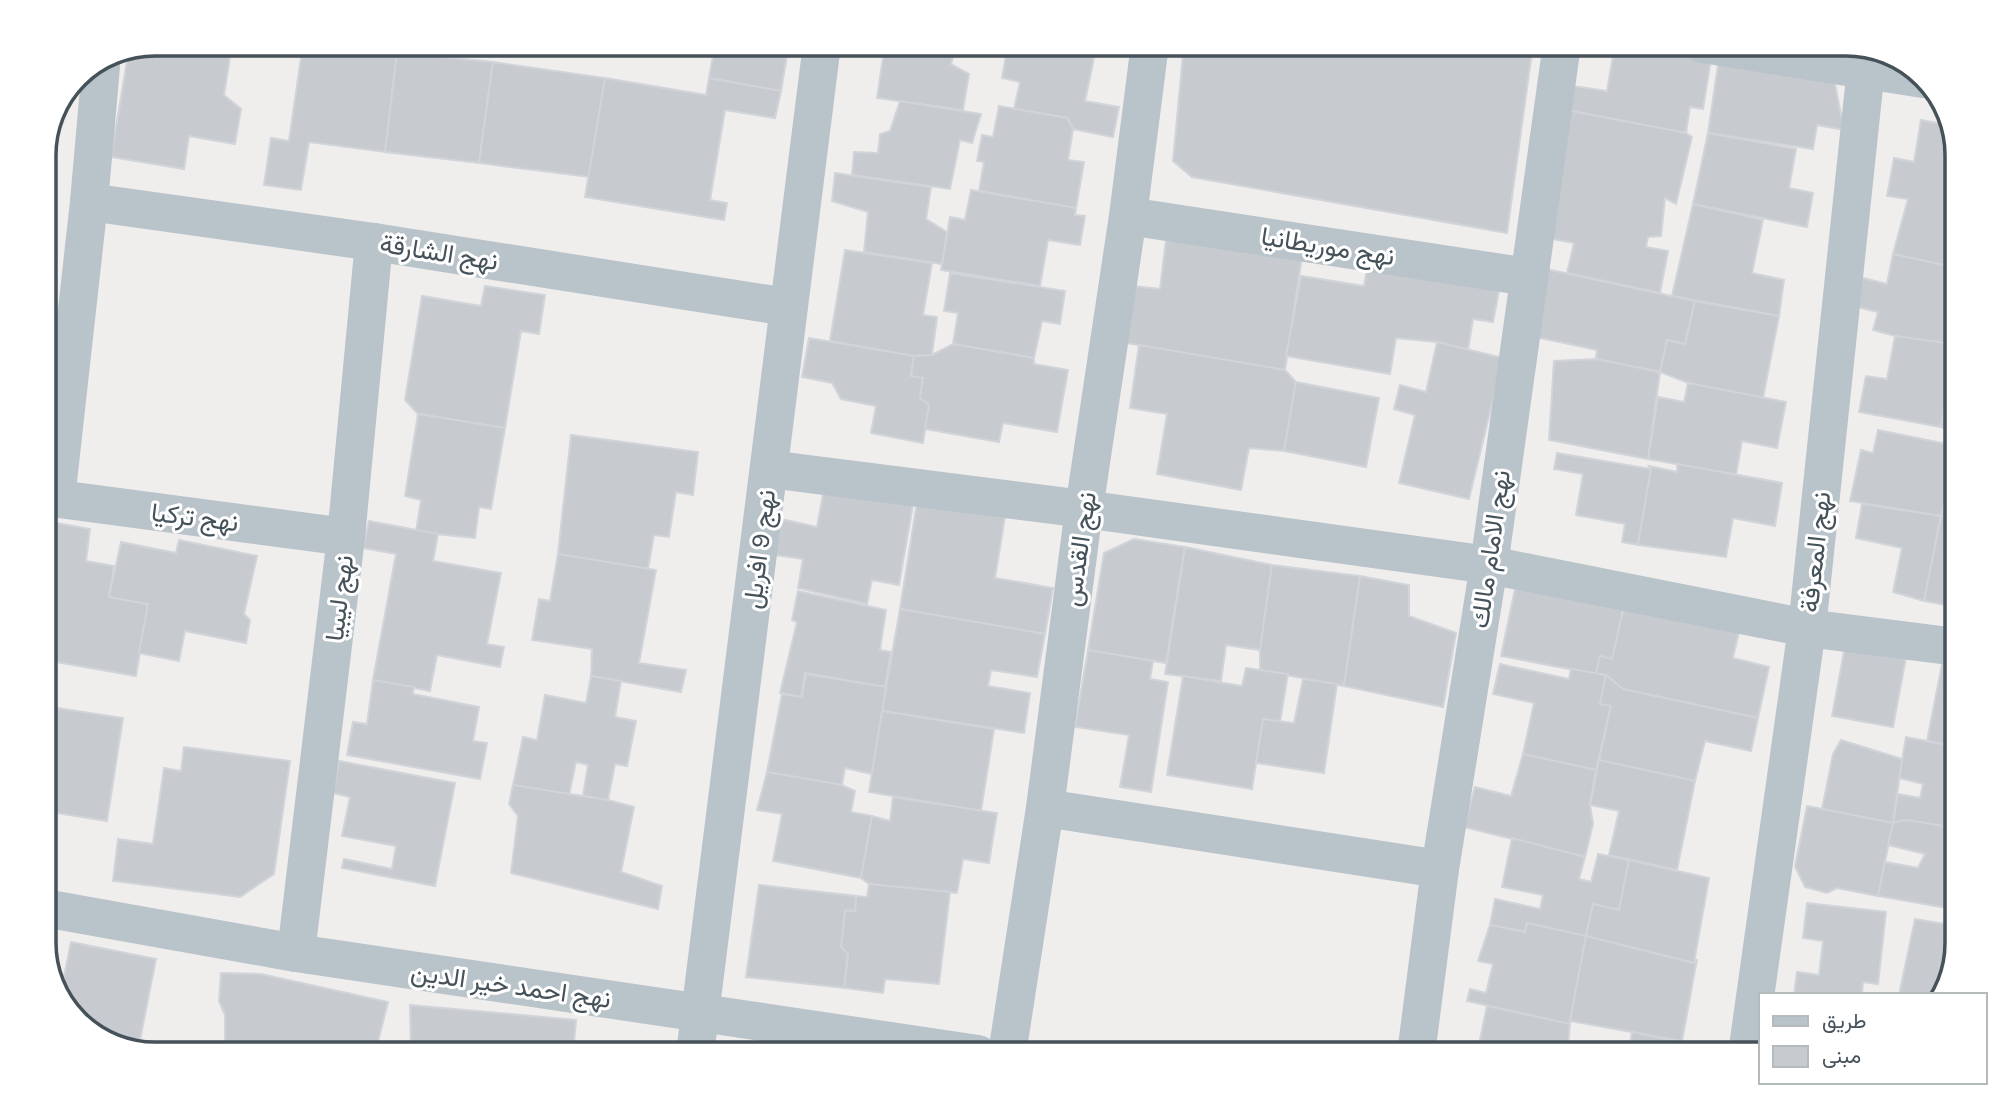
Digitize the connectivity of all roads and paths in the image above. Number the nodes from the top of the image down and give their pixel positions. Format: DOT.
graph roads {
  1 [pos="820,56"];
  2 [pos="1148,56"];
  3 [pos="1560,56"];
  4 [pos="1833,56"];
  5 [pos="1866,59"];
  6 [pos="1895,69"];
  7 [pos="100,73"];
  8 [pos="89,202"];
  9 [pos="1128,216"];
  10 [pos="374,242"];
  11 [pos="1528,277"];
  12 [pos="787,307"];
  13 [pos="56,452"];
  14 [pos="769,469"];
  15 [pos="56,499"];
  16 [pos="1084,509"];
  17 [pos="346,537"];
  18 [pos="1489,565"];
  19 [pos="1807,628"];
  20 [pos="1945,646"];
  21 [pos="1045,808"];
  22 [pos="1440,869"];
  23 [pos="56,910"];
  24 [pos="296,953"];
  25 [pos="699,1013"];
  26 [pos="696,1042"];
  27 [pos="896,1042"];
  28 [pos="1009,1042"];
  29 [pos="1418,1042"];
  30 [pos="1749,1042"];
  1 -- 12 [label="street, نهج 9 افريل"];
  2 -- 9 [label="street, نهج القدس"];
  3 -- 11 [label="street, نهج الامام مالك"];
  4 -- 5 [label="street"];
  5 -- 6 [label="street"];
  5 -- 19 [label="street, نهج المعرفة"];
  7 -- 8 [label="street"];
  8 -- 10 [label="street, نهج الشارقة"];
  8 -- 13 [label="street"];
  9 -- 11 [label="street, نهج موريطانيا"];
  9 -- 16 [label="street, نهج القدس"];
  10 -- 12 [label="street, نهج الشارقة"];
  10 -- 17 [label="street, نهج ليبيا"];
  11 -- 18 [label="street, نهج الامام مالك"];
  12 -- 14 [label="street, نهج 9 افريل"];
  14 -- 16 [label="street"];
  14 -- 25 [label="street, نهج 9 افريل"];
  15 -- 17 [label="street, نهج تركيا"];
  16 -- 18 [label="street"];
  16 -- 21 [label="street, نهج القدس"];
  17 -- 24 [label="street, نهج ليبيا"];
  18 -- 19 [label="street"];
  18 -- 22 [label="street, نهج الامام مالك"];
  19 -- 20 [label="street"];
  19 -- 30 [label="street, نهج المعرفة"];
  21 -- 22 [label="street"];
  21 -- 28 [label="street, نهج القدس"];
  22 -- 29 [label="street, نهج الامام مالك"];
  23 -- 24 [label="street, نهج احمد خير الدين"];
  24 -- 25 [label="street, نهج احمد خير الدين"];
  25 -- 26 [label="street, نهج 9 افريل"];
  25 -- 27 [label="street, نهج احمد خير الدين"];
}
